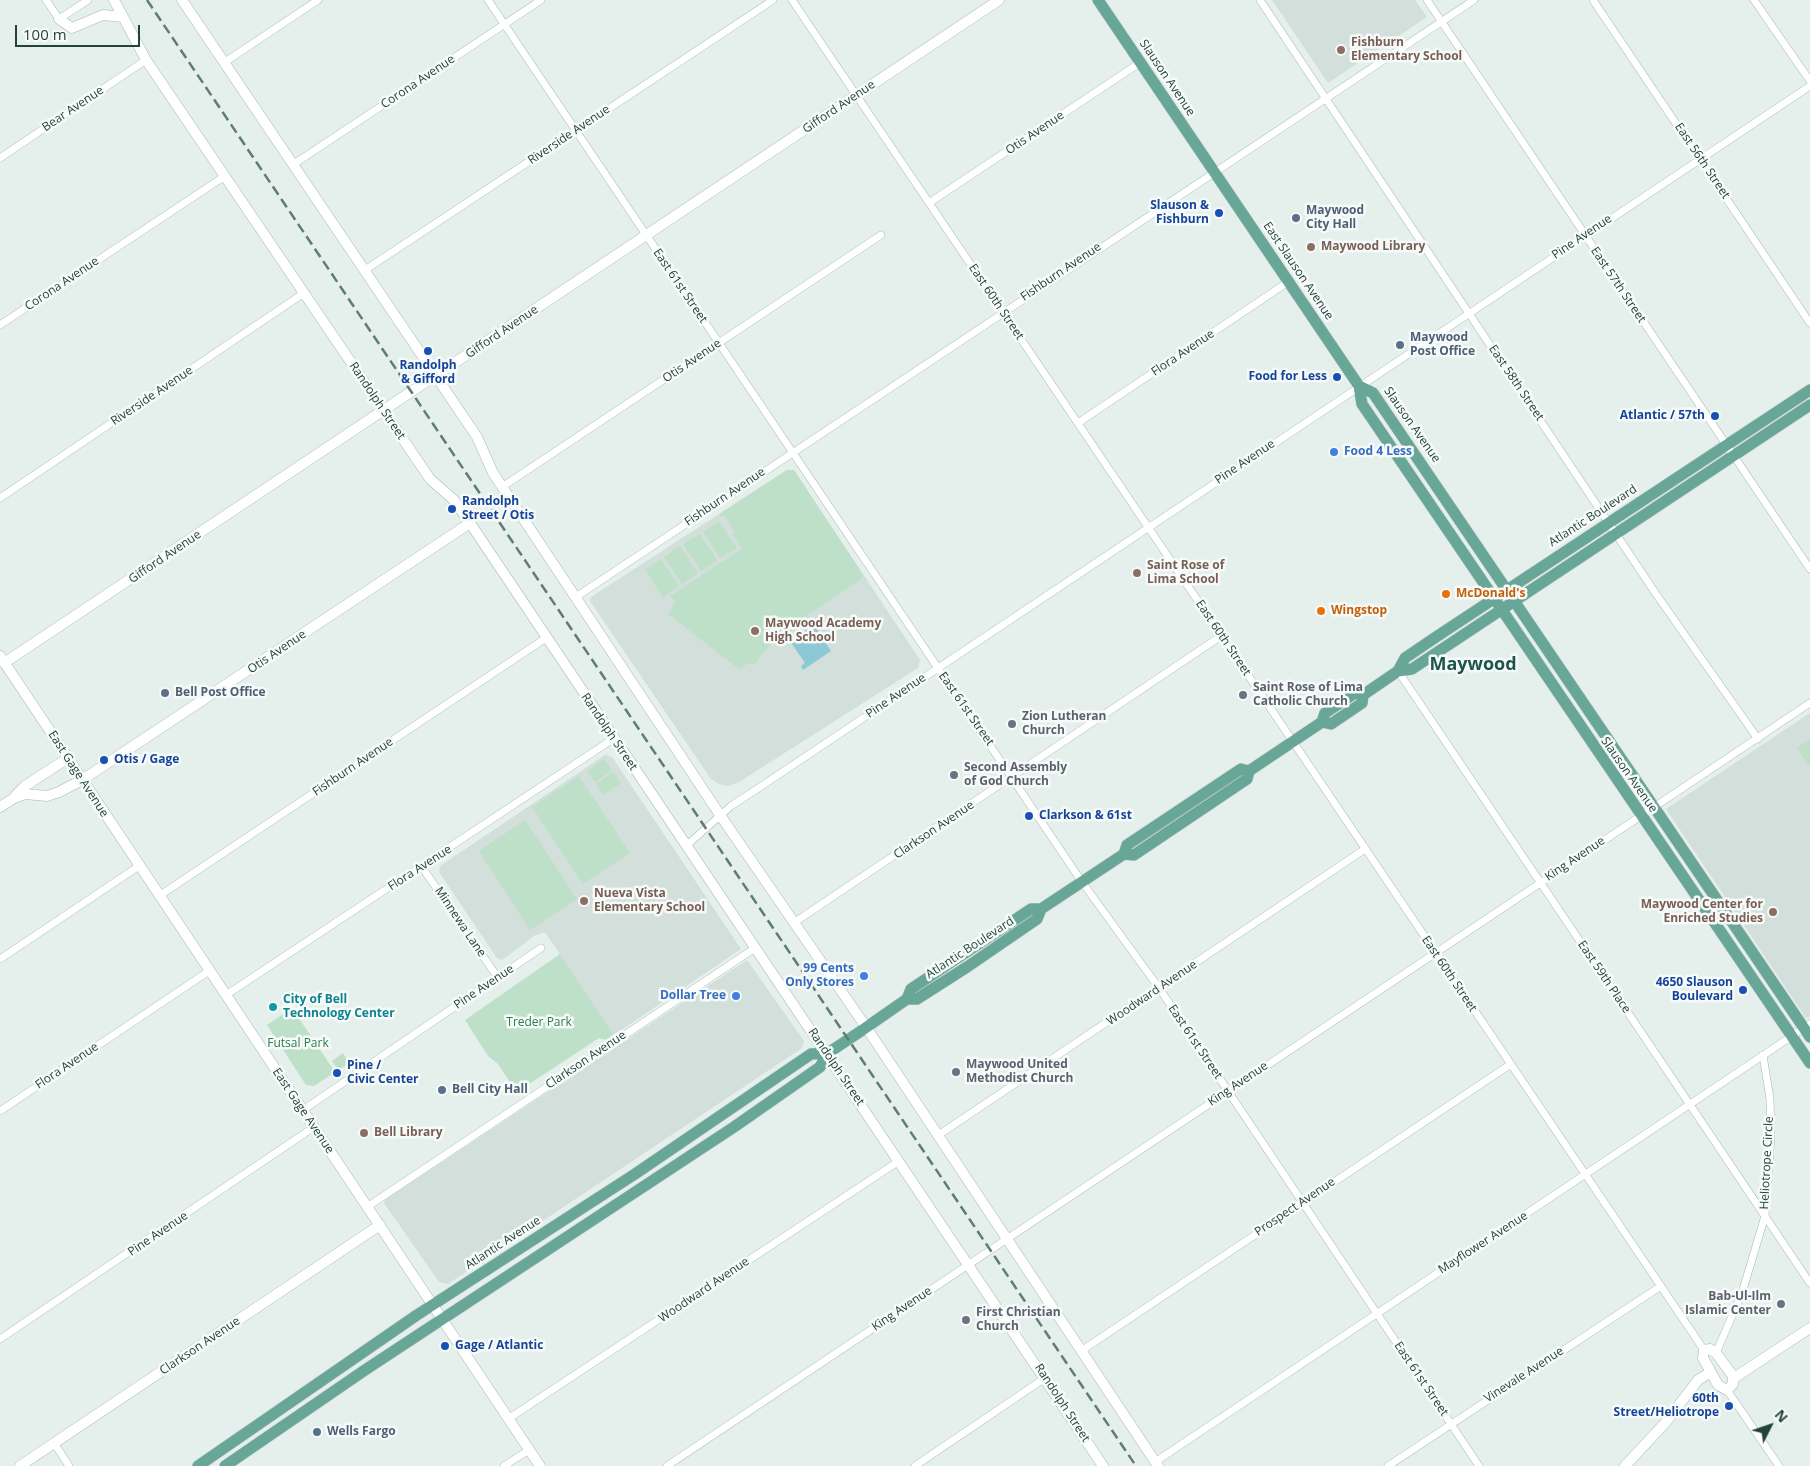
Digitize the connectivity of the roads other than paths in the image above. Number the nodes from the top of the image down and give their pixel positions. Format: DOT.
graph roads {
  1 [pos="46,0"];
  2 [pos="88,0"];
  3 [pos="114,0"];
  4 [pos="182,0"];
  5 [pos="318,0"];
  6 [pos="488,0"];
  7 [pos="541,0"];
  8 [pos="772,0"];
  9 [pos="792,0"];
  10 [pos="999,0"];
  11 [pos="1098,0"];
  12 [pos="1260,0"];
  13 [pos="1427,0"];
  14 [pos="1474,0"];
  15 [pos="1593,0"];
  16 [pos="1754,0"];
  17 [pos="122,17"];
  18 [pos="59,20"];
  19 [pos="1442,22"];
  20 [pos="504,25"];
  21 [pos="146,60"];
  22 [pos="224,62"];
  23 [pos="1141,62"];
  24 [pos="1810,81"];
  25 [pos="1810,86"];
  26 [pos="856,95"];
  27 [pos="1327,98"];
  28 [pos="575,131"];
  29 [pos="0,158"];
  30 [pos="1700,159"];
  31 [pos="294,164"];
  32 [pos="1214,170"];
  33 [pos="224,176"];
  34 [pos="929,204"];
  35 [pos="647,235"];
  36 [pos="881,235"];
  37 [pos="1585,236"];
  38 [pos="365,270"];
  39 [pos="1288,282"];
  40 [pos="304,293"];
  41 [pos="1002,312"];
  42 [pos="1469,312"];
  43 [pos="1810,323"];
  44 [pos="0,325"];
  45 [pos="719,344"];
  46 [pos="436,376"];
  47 [pos="1359,386"];
  48 [pos="1810,390"];
  49 [pos="1810,405"];
  50 [pos="384,411"];
  51 [pos="1078,424"];
  52 [pos="1727,446"];
  53 [pos="793,451"];
  54 [pos="1734,456"];
  55 [pos="502,487"];
  56 [pos="0,498"];
  57 [pos="1608,522"];
  58 [pos="470,523"];
  59 [pos="1148,527"];
  60 [pos="1617,534"];
  61 [pos="1810,569"];
  62 [pos="1507,589"];
  63 [pos="576,596"];
  64 [pos="1494,598"];
  65 [pos="1516,601"];
  66 [pos="1502,610"];
  67 [pos="1221,636"];
  68 [pos="546,638"];
  69 [pos="2,659"];
  70 [pos="937,668"];
  71 [pos="1398,672"];
  72 [pos="1810,703"];
  73 [pos="613,739"];
  74 [pos="1758,739"];
  75 [pos="1293,741"];
  76 [pos="68,758"];
  77 [pos="1012,777"];
  78 [pos="82,780"];
  79 [pos="14,798"];
  80 [pos="1654,806"];
  81 [pos="0,807"];
  82 [pos="720,815"];
  83 [pos="1641,815"];
  84 [pos="686,846"];
  85 [pos="1366,849"];
  86 [pos="139,866"];
  87 [pos="422,867"];
  88 [pos="1082,882"];
  89 [pos="1540,882"];
  90 [pos="159,896"];
  91 [pos="795,922"];
  92 [pos="541,948"];
  93 [pos="755,948"];
  94 [pos="1436,953"];
  95 [pos="0,959"];
  96 [pos="209,971"];
  97 [pos="498,978"];
  98 [pos="1159,988"];
  99 [pos="226,995"];
  100 [pos="864,1029"];
  101 [pos="1808,1030"];
  102 [pos="1792,1036"];
  103 [pos="828,1053"];
  104 [pos="1763,1054"];
  105 [pos="1810,1063"];
  106 [pos="1511,1064"];
  107 [pos="1228,1091"];
  108 [pos="1690,1104"];
  109 [pos="303,1110"];
  110 [pos="0,1111"];
  111 [pos="314,1127"];
  112 [pos="937,1136"];
  113 [pos="900,1161"];
  114 [pos="1586,1175"];
  115 [pos="1302,1202"];
  116 [pos="367,1207"];
  117 [pos="1765,1216"];
  118 [pos="380,1226"];
  119 [pos="1007,1239"];
  120 [pos="968,1264"];
  121 [pos="1810,1283"];
  122 [pos="1660,1286"];
  123 [pos="432,1305"];
  124 [pos="1376,1313"];
  125 [pos="442,1320"];
  126 [pos="1810,1328"];
  127 [pos="0,1340"];
  128 [pos="1704,1350"];
  129 [pos="1081,1351"];
  130 [pos="1716,1352"];
  131 [pos="1711,1372"];
  132 [pos="1045,1378"];
  133 [pos="1734,1378"];
  134 [pos="1727,1390"];
  135 [pos="508,1418"];
  136 [pos="1450,1423"];
  137 [pos="54,1443"];
  138 [pos="229,1446"];
  139 [pos="529,1450"];
  140 [pos="1157,1464"];
  141 [pos="1627,1465"];
  142 [pos="20,1466"];
  143 [pos="69,1466"];
  144 [pos="198,1466"];
  145 [pos="211,1466"];
  146 [pos="225,1466"];
  147 [pos="504,1466"];
  148 [pos="540,1466"];
  149 [pos="667,1466"];
  150 [pos="914,1466"];
  151 [pos="1103,1466"];
  152 [pos="1388,1466"];
  153 [pos="1479,1466"];
  154 [pos="1779,1466"];
  1 -- 18 [label="street"];
  2 -- 18 [label="street"];
  3 -- 17 [label="street, Randolph Street"];
  4 -- 22 [label="street"];
  5 -- 22 [label="street"];
  6 -- 20 [label="street, East 61st Street"];
  7 -- 20 [label="street, Corona Avenue"];
  8 -- 28 [label="street, Riverside Avenue"];
  9 -- 26 [label="street, East 60th Street"];
  10 -- 26 [label="street, Gifford Avenue"];
  11 -- 23 [label="main road, Slauson Avenue"];
  12 -- 27 [label="street, East 58th Street"];
  13 -- 19 [label="street, East 57th Street"];
  14 -- 19 [label="street, Fishburn Avenue"];
  15 -- 30 [label="street, East 56th Street"];
  16 -- 24 [label="street"];
  17 -- 18 [label="street"];
  17 -- 21 [label="street, Randolph Street"];
  19 -- 27 [label="street, Fishburn Avenue"];
  19 -- 37 [label="street, East 57th Street"];
  20 -- 28 [label="street, East 61st Street"];
  20 -- 31 [label="street, Corona Avenue"];
  21 -- 29 [label="street, Bear Avenue"];
  21 -- 33 [label="street, Randolph Street"];
  22 -- 31 [label="street"];
  23 -- 32 [label="main road, Slauson Avenue"];
  23 -- 34 [label="street, Otis Avenue"];
  25 -- 30 [label="street, Pine Avenue"];
  26 -- 34 [label="street, East 60th Street"];
  26 -- 35 [label="street, Gifford Avenue"];
  27 -- 32 [label="street, Fishburn Avenue"];
  27 -- 42 [label="street, East 58th Street"];
  28 -- 35 [label="street, East 61st Street"];
  28 -- 38 [label="street, Riverside Avenue"];
  30 -- 37 [label="street, Pine Avenue"];
  30 -- 43 [label="street, East 56th Street"];
  31 -- 38 [label="street"];
  32 -- 39 [label="main road, East Slauson Avenue"];
  32 -- 41 [label="street, Fishburn Avenue"];
  33 -- 40 [label="street, Randolph Street"];
  33 -- 44 [label="street, Corona Avenue"];
  34 -- 41 [label="street, East 60th Street"];
  35 -- 45 [label="street, East 61st Street"];
  35 -- 46 [label="street, Gifford Avenue"];
  36 -- 45 [label="street, Otis Avenue"];
  37 -- 42 [label="street, Pine Avenue"];
  37 -- 52 [label="street, East 57th Street"];
  38 -- 46 [label="street"];
  39 -- 47 [label="main road, East Slauson Avenue"];
  39 -- 51 [label="street, Flora Avenue"];
  40 -- 50 [label="street, Randolph Street"];
  40 -- 56 [label="street, Riverside Avenue"];
  41 -- 51 [label="street, East 60th Street"];
  41 -- 53 [label="street, Fishburn Avenue"];
  42 -- 47 [label="street, Pine Avenue"];
  42 -- 57 [label="street, East 58th Street"];
  45 -- 53 [label="street, East 61st Street"];
  45 -- 55 [label="street, Otis Avenue"];
  46 -- 50 [label="street, Gifford Avenue"];
  46 -- 55 [label="street"];
  47 -- 59 [label="street, Pine Avenue"];
  47 -- 62 [label="main road, Slauson Avenue"];
  47 -- 64 [label="main road, Slauson Avenue"];
  48 -- 52 [label="main road, Atlantic Boulevard"];
  49 -- 54 [label="main road, Atlantic Boulevard"];
  50 -- 58 [label="street, Randolph Street"];
  50 -- 69 [label="street, Gifford Avenue"];
  51 -- 59 [label="street, East 60th Street"];
  52 -- 54 [label="street, East 57th Street"];
  52 -- 57 [label="main road, Atlantic Boulevard"];
  53 -- 63 [label="street, Fishburn Avenue"];
  53 -- 70 [label="street, East 61st Street"];
  54 -- 60 [label="main road, Atlantic Boulevard"];
  54 -- 61 [label="street, East 57th Street"];
  55 -- 63 [label="street"];
  57 -- 60 [label="street, East 58th Street"];
  57 -- 62 [label="main road, Atlantic Boulevard"];
  58 -- 68 [label="street, Randolph Street"];
  58 -- 78 [label="street, Otis Avenue"];
  59 -- 67 [label="street, East 60th Street"];
  59 -- 70 [label="street, Pine Avenue"];
  60 -- 65 [label="main road, Atlantic Boulevard"];
  60 -- 74 [label="street, East 58th Street"];
  62 -- 64 [label="main road, Atlantic Boulevard"];
  62 -- 65 [label="main road, Slauson Avenue"];
  63 -- 82 [label="street"];
  64 -- 66 [label="main road, Slauson Avenue"];
  64 -- 71 [label="main road, Atlantic Boulevard"];
  65 -- 66 [label="main road, Atlantic Boulevard"];
  65 -- 80 [label="main road, Slauson Avenue"];
  66 -- 71 [label="main road, Atlantic Boulevard"];
  66 -- 83 [label="main road, Slauson Avenue"];
  67 -- 75 [label="street, East 60th Street"];
  67 -- 77 [label="street, Clarkson Avenue"];
  68 -- 73 [label="street, Randolph Street"];
  68 -- 90 [label="street, Fishburn Avenue"];
  69 -- 76 [label="street, East Gage Avenue"];
  70 -- 77 [label="street, East 61st Street"];
  70 -- 82 [label="street, Pine Avenue"];
  71 -- 75 [label="main road, Atlantic Boulevard"];
  71 -- 89 [label="street, East 59th Place"];
  72 -- 74 [label="street, King Avenue"];
  73 -- 84 [label="street, Randolph Street"];
  73 -- 87 [label="street, Flora Avenue"];
  74 -- 80 [label="street, King Avenue"];
  75 -- 85 [label="street, East 60th Street"];
  75 -- 88 [label="main road, Atlantic Boulevard"];
  76 -- 78 [label="street, East Gage Avenue"];
  76 -- 79 [label="street"];
  77 -- 88 [label="street, East 61st Street"];
  77 -- 91 [label="street, Clarkson Avenue"];
  78 -- 79 [label="street, Otis Avenue"];
  78 -- 86 [label="street, East Gage Avenue"];
  79 -- 81 [label="street, Otis Avenue"];
  80 -- 83 [label="street, King Avenue"];
  80 -- 101 [label="main road, Slauson Avenue"];
  82 -- 84 [label="street, Pine Avenue"];
  82 -- 91 [label="street"];
  83 -- 89 [label="street, King Avenue"];
  83 -- 102 [label="main road, Slauson Avenue"];
  84 -- 93 [label="street, Randolph Street"];
  85 -- 94 [label="street, East 60th Street"];
  85 -- 98 [label="street, Woodward Avenue"];
  86 -- 90 [label="street, East Gage Avenue"];
  86 -- 95 [label="street"];
  87 -- 97 [label="street, Minnewa Lane"];
  87 -- 99 [label="street, Flora Avenue"];
  88 -- 98 [label="street, East 61st Street"];
  88 -- 100 [label="main road, Atlantic Boulevard"];
  89 -- 94 [label="street, King Avenue"];
  89 -- 108 [label="street, East 59th Place"];
  90 -- 96 [label="street, East Gage Avenue"];
  91 -- 100 [label="street"];
  92 -- 97 [label="street, Pine Avenue"];
  93 -- 103 [label="street, Randolph Street"];
  93 -- 116 [label="street, Clarkson Avenue"];
  94 -- 106 [label="street, East 60th Street"];
  94 -- 107 [label="street, King Avenue"];
  96 -- 99 [label="street, East Gage Avenue"];
  96 -- 110 [label="street, Flora Avenue"];
  97 -- 109 [label="street, Pine Avenue"];
  98 -- 107 [label="street, East 61st Street"];
  98 -- 112 [label="street, Woodward Avenue"];
  99 -- 109 [label="street, East Gage Avenue"];
  100 -- 103 [label="main road, Atlantic Avenue"];
  100 -- 112 [label="street"];
  101 -- 102 [label="street, Mayflower Avenue"];
  102 -- 104 [label="street, Mayflower Avenue"];
  102 -- 105 [label="main road, Slauson Avenue"];
  103 -- 113 [label="street, Randolph Street"];
  103 -- 123 [label="main road, Atlantic Avenue"];
  103 -- 125 [label="main road, Atlantic Avenue"];
  104 -- 108 [label="street, Mayflower Avenue"];
  104 -- 117 [label="street, Heliotrope Circle"];
  106 -- 114 [label="street, East 60th Street"];
  106 -- 115 [label="street, Prospect Avenue"];
  107 -- 115 [label="street, East 61st Street"];
  107 -- 119 [label="street, King Avenue"];
  108 -- 114 [label="street, Mayflower Avenue"];
  108 -- 117 [label="street, East 59th Place"];
  109 -- 111 [label="street, East Gage Avenue"];
  111 -- 116 [label="street, East Gage Avenue"];
  111 -- 127 [label="street, Pine Avenue"];
  112 -- 119 [label="street"];
  113 -- 120 [label="street, Randolph Street"];
  113 -- 135 [label="street, Woodward Avenue"];
  114 -- 122 [label="street, East 60th Street"];
  114 -- 124 [label="street, Mayflower Avenue"];
  115 -- 124 [label="street, East 61st Street"];
  115 -- 129 [label="street, Prospect Avenue"];
  116 -- 118 [label="street, East Gage Avenue"];
  117 -- 121 [label="street, East 59th Place"];
  117 -- 130 [label="street, Heliotrope Circle"];
  118 -- 123 [label="street, East Gage Avenue"];
  118 -- 137 [label="street, Clarkson Avenue"];
  119 -- 120 [label="street, King Avenue"];
  119 -- 129 [label="street"];
  120 -- 132 [label="street, Randolph Street"];
  120 -- 149 [label="street, King Avenue"];
  122 -- 128 [label="street, East 60th Street"];
  122 -- 136 [label="street, Vinevale Avenue"];
  123 -- 125 [label="street, East Gage Avenue"];
  123 -- 138 [label="main road, Atlantic Avenue"];
  124 -- 136 [label="street, East 61st Street"];
  124 -- 140 [label="street, Mayflower Avenue"];
  125 -- 135 [label="street, East Gage Avenue"];
  125 -- 146 [label="main road, Atlantic Avenue"];
  126 -- 133 [label="street"];
  128 -- 130 [label="street"];
  128 -- 131 [label="street, East 60th Street"];
  129 -- 140 [label="street"];
  130 -- 133 [label="street"];
  131 -- 134 [label="street, East 60th Street"];
  131 -- 141 [label="street"];
  132 -- 150 [label="street"];
  132 -- 151 [label="street, Randolph Street"];
  133 -- 134 [label="street"];
  134 -- 154 [label="street, East 60th Street"];
  135 -- 139 [label="street, East Gage Avenue"];
  136 -- 152 [label="street, Vinevale Avenue"];
  136 -- 153 [label="street, East 61st Street"];
  137 -- 142 [label="street, Clarkson Avenue"];
  137 -- 143 [label="street"];
  138 -- 144 [label="main road, Atlantic Avenue"];
  138 -- 145 [label="main road"];
  139 -- 147 [label="street"];
  139 -- 148 [label="street, East Gage Avenue"];
}
